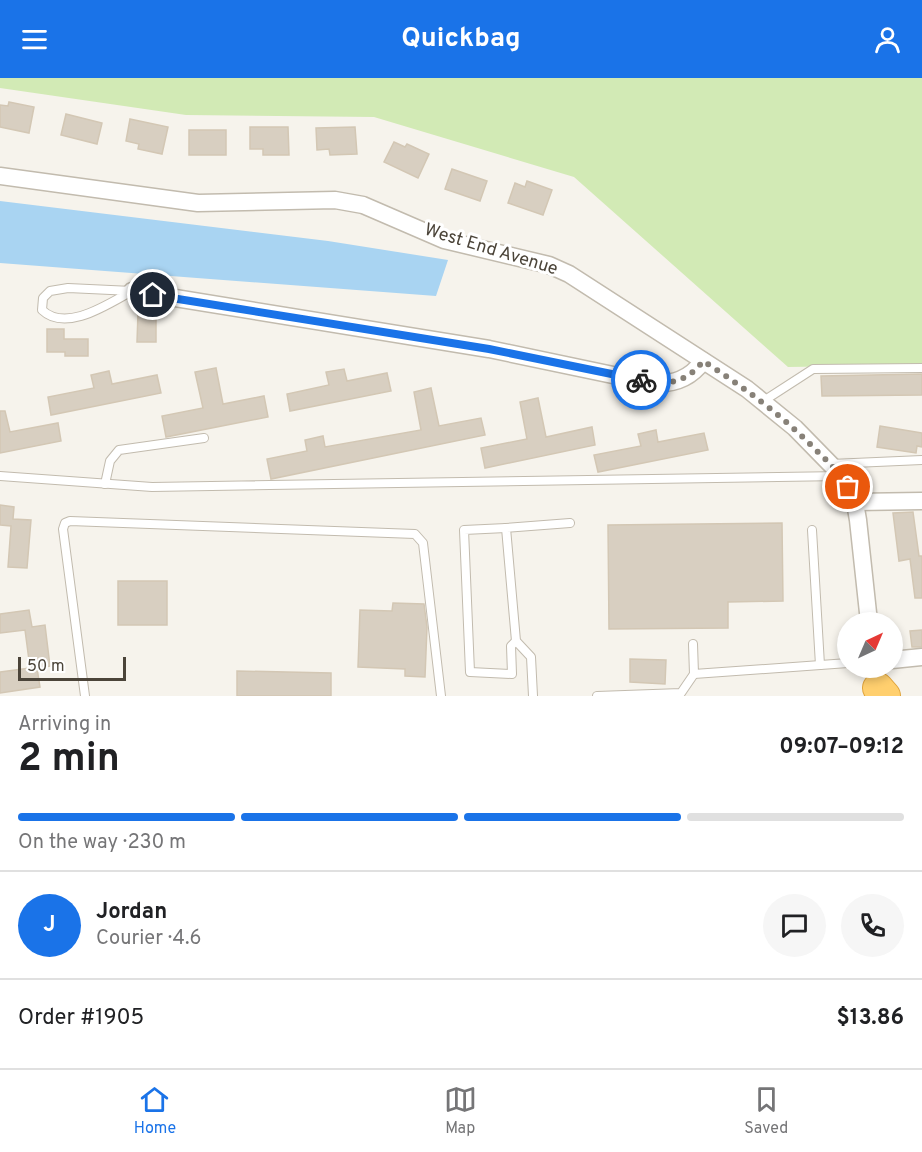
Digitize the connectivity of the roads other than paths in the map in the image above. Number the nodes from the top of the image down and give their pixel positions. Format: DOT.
graph roads {
  1 [pos="0,176"];
  2 [pos="132,291"];
  3 [pos="703,361"];
  4 [pos="922,368"];
  5 [pos="762,402"];
  6 [pos="204,438"];
  7 [pos="922,460"];
  8 [pos="836,470"];
  9 [pos="0,476"];
  10 [pos="105,484"];
  11 [pos="922,501"];
  12 [pos="855,502"];
  13 [pos="570,523"];
  14 [pos="506,528"];
  15 [pos="812,530"];
  16 [pos="868,612"];
  17 [pos="516,641"];
  18 [pos="693,644"];
  19 [pos="922,657"];
  20 [pos="903,659"];
  21 [pos="837,664"];
  22 [pos="820,665"];
  23 [pos="694,674"];
  24 [pos="85,696"];
  25 [pos="441,696"];
  26 [pos="533,696"];
  27 [pos="597,696"];
  1 -- 3 [label="street, West End Avenue"];
  2 -- 2 [label="lane"];
  2 -- 3 [label="street"];
  3 -- 5 [label="street, West End Avenue"];
  4 -- 5 [label="lane"];
  5 -- 8 [label="street, West End Avenue"];
  6 -- 10 [label="lane"];
  7 -- 8 [label="lane"];
  8 -- 10 [label="lane"];
  8 -- 12 [label="street, West End Avenue"];
  9 -- 10 [label="lane"];
  11 -- 12 [label="street"];
  12 -- 16 [label="street, West End Avenue"];
  13 -- 14 [label="lane"];
  14 -- 17 [label="lane"];
  14 -- 17 [label="lane"];
  15 -- 22 [label="lane"];
  17 -- 26 [label="lane"];
  18 -- 23 [label="lane"];
  19 -- 20 [label="street"];
  21 -- 22 [label="lane"];
  22 -- 23 [label="lane"];
  23 -- 27 [label="lane"];
  24 -- 25 [label="lane"];
}
